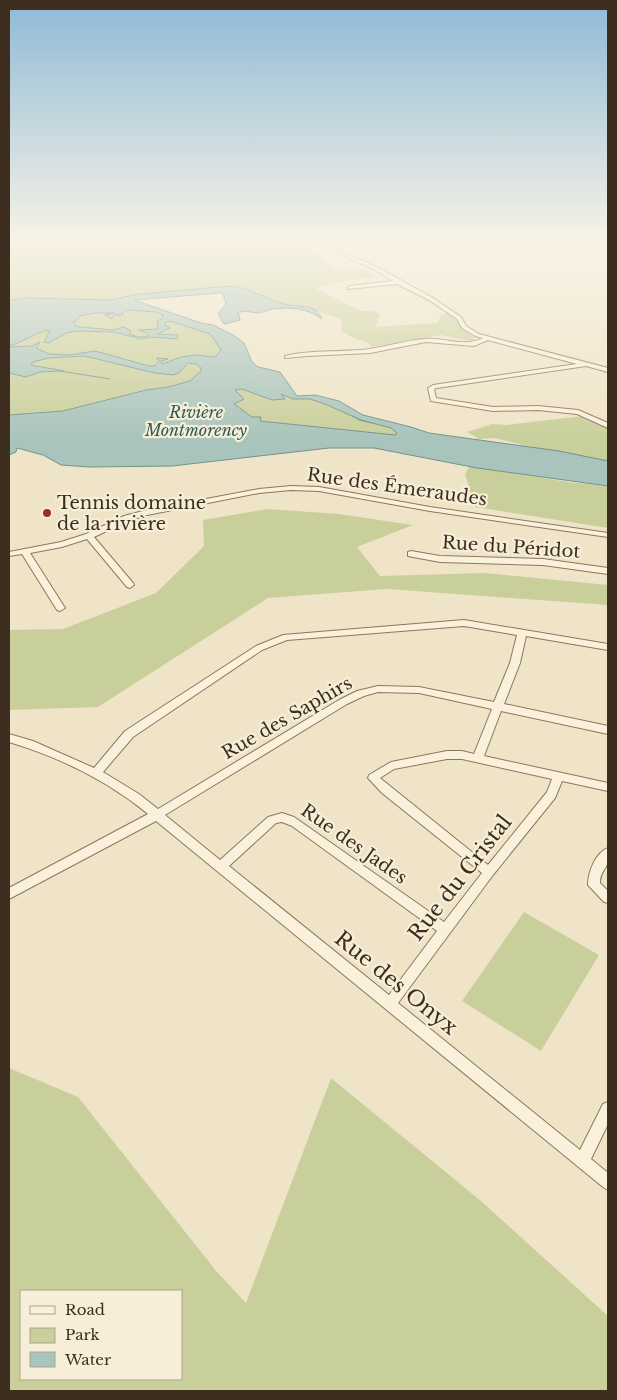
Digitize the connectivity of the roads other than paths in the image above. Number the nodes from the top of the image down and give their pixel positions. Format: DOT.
graph roads {
  1 [pos="448,309"];
  2 [pos="486,339"];
  3 [pos="286,357"];
  4 [pos="587,364"];
  5 [pos="608,370"];
  6 [pos="608,426"];
  7 [pos="608,535"];
  8 [pos="89,536"];
  9 [pos="25,552"];
  10 [pos="9,554"];
  11 [pos="411,554"];
  12 [pos="608,571"];
  13 [pos="130,586"];
  14 [pos="60,608"];
  15 [pos="522,633"];
  16 [pos="608,647"];
  17 [pos="498,707"];
  18 [pos="608,730"];
  19 [pos="9,738"];
  20 [pos="478,757"];
  21 [pos="96,773"];
  22 [pos="558,775"];
  23 [pos="608,786"];
  24 [pos="158,815"];
  25 [pos="608,853"];
  26 [pos="221,866"];
  27 [pos="488,872"];
  28 [pos="9,894"];
  29 [pos="608,898"];
  30 [pos="445,930"];
  31 [pos="390,1004"];
  32 [pos="608,1109"];
  33 [pos="583,1160"];
  34 [pos="608,1182"];
  1 -- 2 [label="street"];
  2 -- 3 [label="street"];
  2 -- 4 [label="street"];
  4 -- 5 [label="street"];
  4 -- 6 [label="street"];
  7 -- 8 [label="street, Rue des Émeraudes"];
  8 -- 9 [label="street, Rue des Émeraudes"];
  8 -- 13 [label="street"];
  9 -- 10 [label="street, Rue des Émeraudes"];
  9 -- 14 [label="street"];
  11 -- 12 [label="street, Rue du Péridot"];
  15 -- 16 [label="street"];
  15 -- 17 [label="street"];
  15 -- 21 [label="street"];
  17 -- 18 [label="street, Rue des Saphirs"];
  17 -- 20 [label="street"];
  17 -- 24 [label="street, Rue des Saphirs"];
  19 -- 21 [label="street, Rue des Onyx"];
  20 -- 22 [label="street"];
  20 -- 27 [label="street"];
  21 -- 24 [label="street, Rue des Onyx"];
  22 -- 23 [label="street"];
  22 -- 27 [label="street, Rue du Cristal"];
  24 -- 26 [label="street, Rue des Onyx"];
  24 -- 28 [label="street, Rue des Saphirs"];
  25 -- 29 [label="street"];
  26 -- 30 [label="street, Rue des Jades"];
  26 -- 31 [label="street, Rue des Onyx"];
  27 -- 30 [label="street, Rue du Cristal"];
  30 -- 31 [label="street, Rue du Cristal"];
  31 -- 33 [label="street, Rue des Onyx"];
  32 -- 33 [label="street"];
  33 -- 34 [label="street, Rue des Onyx"];
}
